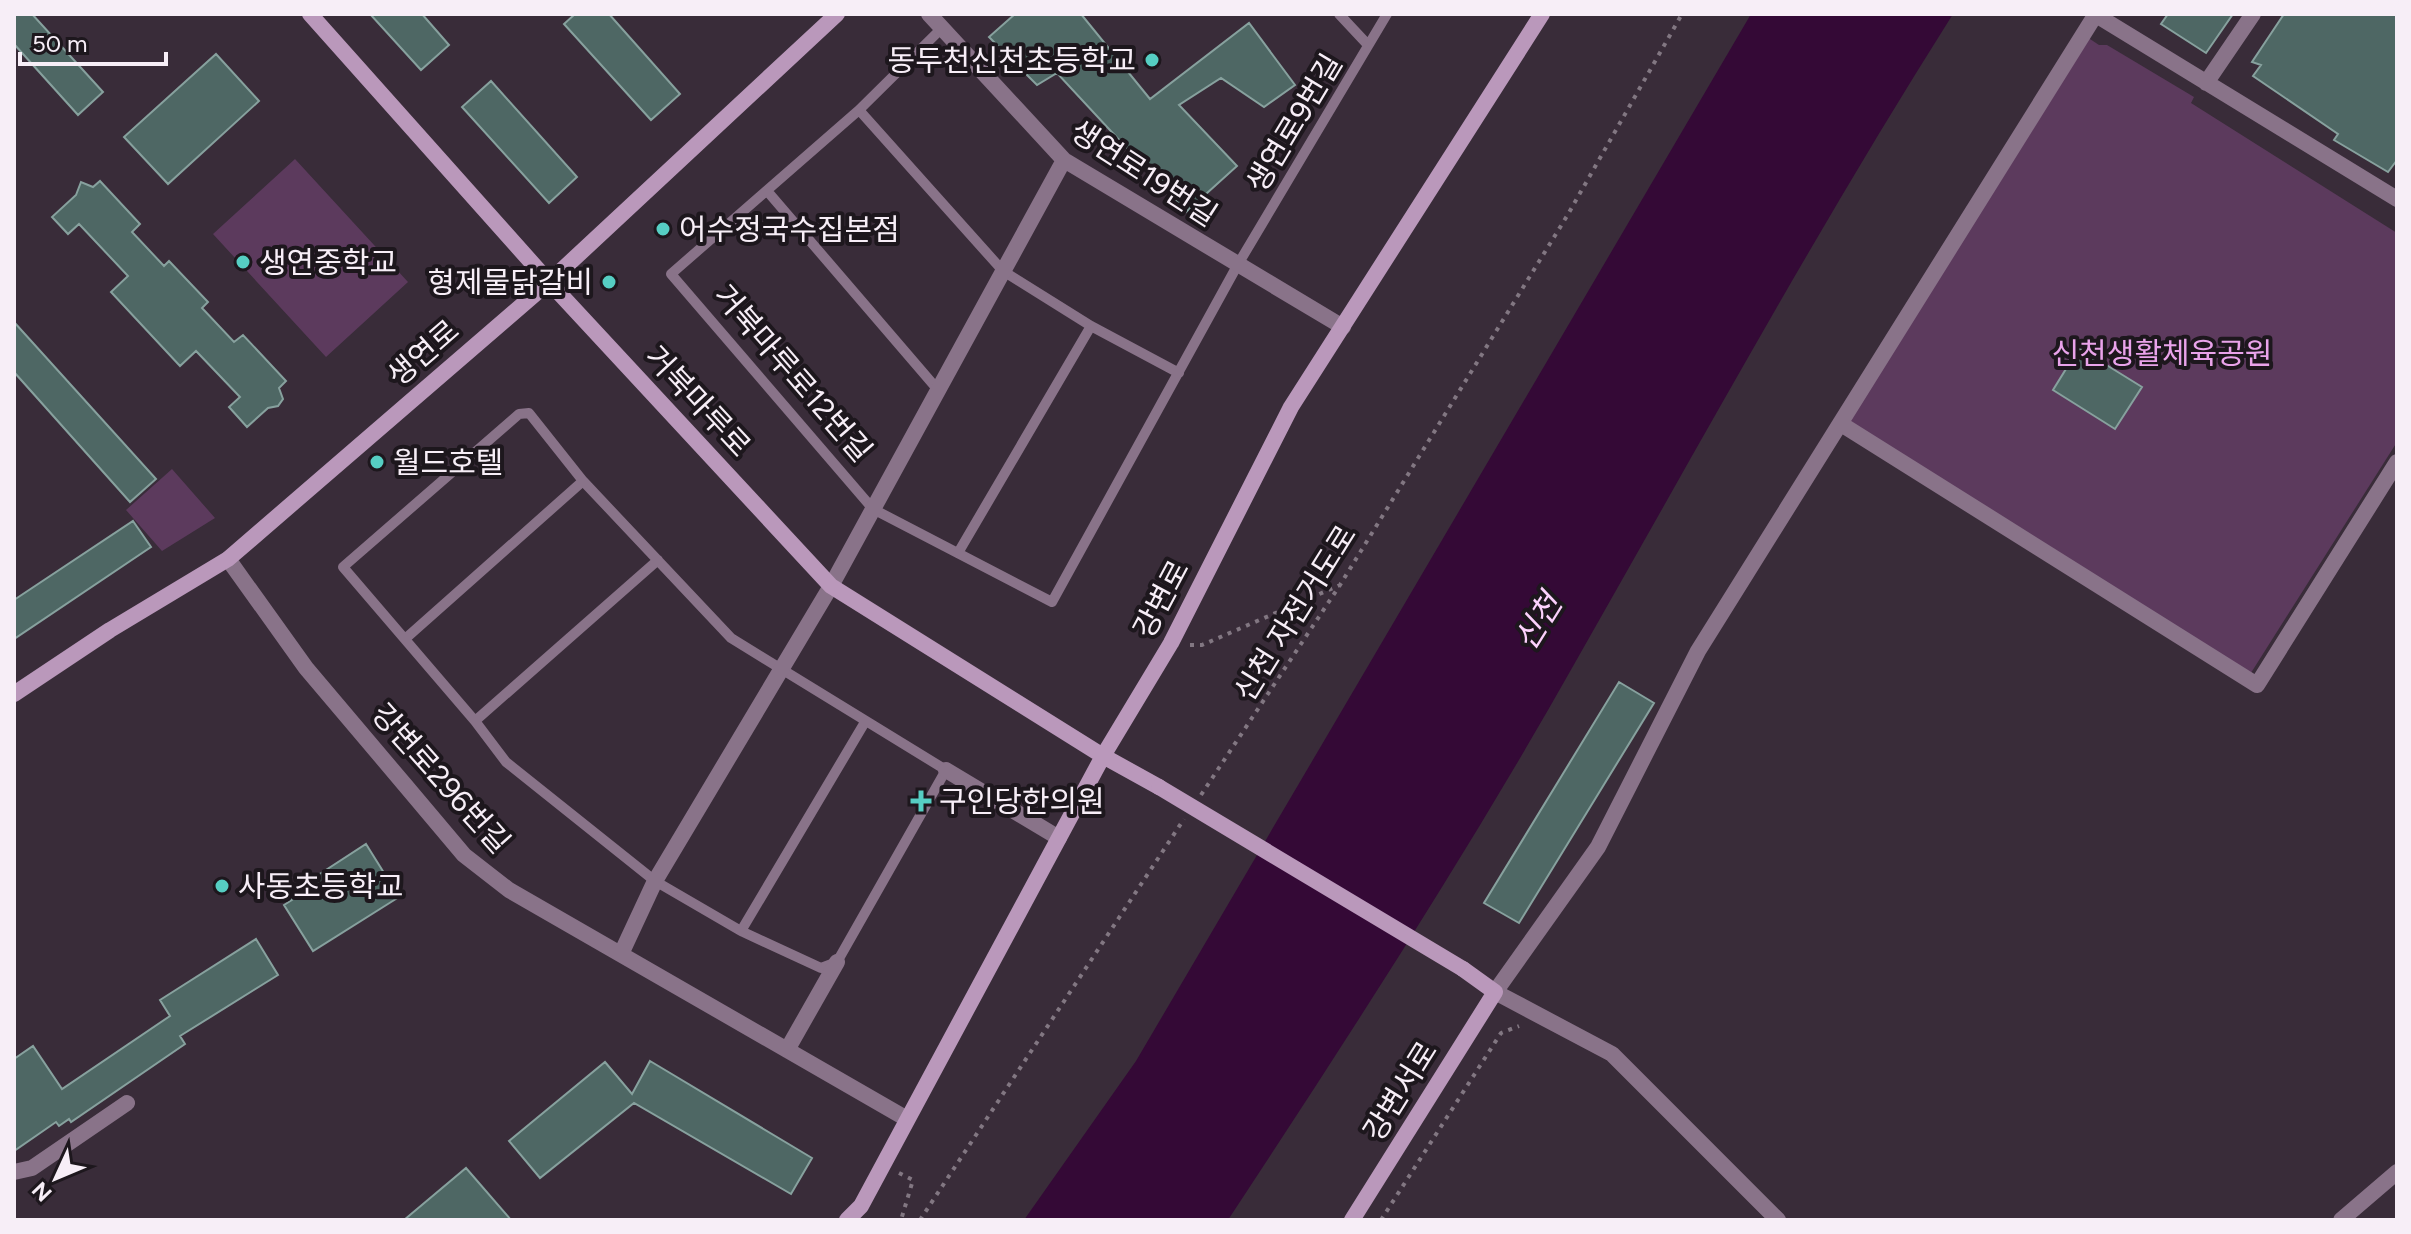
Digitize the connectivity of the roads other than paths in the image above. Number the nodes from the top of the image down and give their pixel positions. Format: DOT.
graph roads {
  1 [pos="310,14"];
  2 [pos="837,14"];
  3 [pos="929,14"];
  4 [pos="1339,14"];
  5 [pos="1387,14"];
  6 [pos="1542,14"];
  7 [pos="2096,14"];
  8 [pos="2253,14"];
  9 [pos="942,28"];
  10 [pos="1368,45"];
  11 [pos="2206,83"];
  12 [pos="859,110"];
  13 [pos="1064,160"];
  14 [pos="768,192"];
  15 [pos="2397,199"];
  16 [pos="1237,266"];
  17 [pos="1003,271"];
  18 [pos="549,282"];
  19 [pos="1091,326"];
  20 [pos="1343,327"];
  21 [pos="1179,373"];
  22 [pos="938,390"];
  23 [pos="1841,424"];
  24 [pos="2397,462"];
  25 [pos="583,481"];
  26 [pos="873,509"];
  27 [pos="958,553"];
  28 [pos="228,559"];
  29 [pos="658,560"];
  30 [pos="831,586"];
  31 [pos="405,639"];
  32 [pos="778,670"];
  33 [pos="14,694"];
  34 [pos="475,721"];
  35 [pos="865,722"];
  36 [pos="1103,756"];
  37 [pos="946,770"];
  38 [pos="1059,838"];
  39 [pos="655,881"];
  40 [pos="741,931"];
  41 [pos="621,954"];
  42 [pos="837,962"];
  43 [pos="1495,992"];
  44 [pos="787,1050"];
  45 [pos="127,1103"];
  46 [pos="907,1119"];
  47 [pos="14,1172"];
  48 [pos="2397,1172"];
  49 [pos="847,1220"];
  50 [pos="1352,1220"];
  51 [pos="1778,1220"];
  52 [pos="2341,1220"];
  1 -- 18 [label="street, 거북마루로"];
  2 -- 18 [label="street, 생연로"];
  3 -- 9 [label="street, 생연로19번길"];
  4 -- 10 [label="lane, 생연로9번길"];
  5 -- 10 [label="lane, 생연로9번길"];
  6 -- 20 [label="street, 강변로"];
  7 -- 11 [label="street"];
  7 -- 23 [label="street"];
  8 -- 11 [label="street"];
  9 -- 12 [label="lane"];
  9 -- 13 [label="street, 생연로19번길"];
  10 -- 16 [label="lane, 생연로9번길"];
  11 -- 15 [label="street"];
  12 -- 14 [label="lane"];
  12 -- 17 [label="lane"];
  13 -- 16 [label="street, 생연로19번길"];
  13 -- 17 [label="street, 거북마루로12번길"];
  14 -- 22 [label="lane"];
  14 -- 26 [label="lane, 거북마루로12번길"];
  16 -- 20 [label="street, 생연로19번길"];
  16 -- 21 [label="lane"];
  17 -- 19 [label="lane"];
  17 -- 22 [label="street, 거북마루로12번길"];
  18 -- 28 [label="street, 생연로"];
  18 -- 30 [label="street, 거북마루로"];
  19 -- 21 [label="lane"];
  19 -- 27 [label="lane"];
  20 -- 36 [label="street, 강변로"];
  21 -- 27 [label="lane, 거북마루로12번길"];
  22 -- 26 [label="street, 거북마루로12번길"];
  23 -- 24 [label="street"];
  23 -- 43 [label="street"];
  25 -- 29 [label="lane"];
  25 -- 31 [label="lane"];
  25 -- 31 [label="lane"];
  26 -- 27 [label="lane, 거북마루로12번길"];
  26 -- 30 [label="street, 거북마루로12번길"];
  28 -- 33 [label="street, 생연로"];
  28 -- 41 [label="street, 강변로296번길"];
  29 -- 32 [label="lane"];
  29 -- 34 [label="lane"];
  30 -- 32 [label="street, 거북마루로12번길"];
  30 -- 36 [label="street, 거북마루로"];
  31 -- 34 [label="lane"];
  32 -- 35 [label="lane"];
  32 -- 39 [label="street, 거북마루로12번길"];
  34 -- 39 [label="lane"];
  35 -- 37 [label="lane"];
  35 -- 40 [label="lane"];
  36 -- 38 [label="street, 강변로"];
  36 -- 43 [label="street, 거북마루로, bridge"];
  37 -- 38 [label="street"];
  37 -- 42 [label="lane"];
  38 -- 46 [label="street, 강변로"];
  39 -- 40 [label="lane"];
  39 -- 41 [label="street, 거북마루로12번길"];
  40 -- 42 [label="lane"];
  41 -- 44 [label="street, 강변로296번길"];
  42 -- 44 [label="street"];
  43 -- 50 [label="street, 강변서로"];
  43 -- 51 [label="street"];
  44 -- 46 [label="street, 강변로296번길"];
  45 -- 47 [label="street"];
  46 -- 49 [label="street, 강변로"];
  48 -- 52 [label="street"];
}
